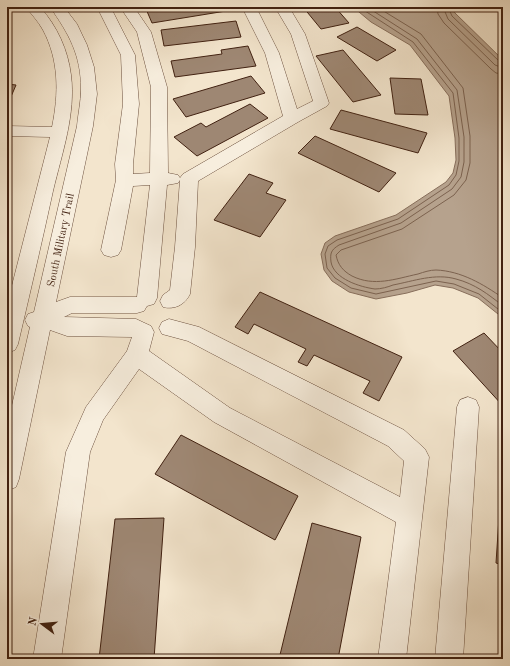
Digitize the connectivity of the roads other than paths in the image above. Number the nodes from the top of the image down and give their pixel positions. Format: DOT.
graph roads {
  1 [pos="33,7"];
  2 [pos="57,7"];
  3 [pos="102,7"];
  4 [pos="127,7"];
  5 [pos="282,7"];
  6 [pos="254,8"];
  7 [pos="292,118"];
  8 [pos="7,131"];
  9 [pos="58,132"];
  10 [pos="189,178"];
  11 [pos="159,179"];
  12 [pos="124,180"];
  13 [pos="111,250"];
  14 [pos="170,301"];
  15 [pos="135,303"];
  16 [pos="43,318"];
  17 [pos="169,328"];
  18 [pos="132,329"];
  19 [pos="9,332"];
  20 [pos="137,355"];
  21 [pos="468,407"];
  22 [pos="7,479"];
  23 [pos="410,516"];
  24 [pos="47,659"];
  25 [pos="392,659"];
  26 [pos="449,659"];
  1 -- 9 [label="street"];
  2 -- 16 [label="street, South Military Trail"];
  3 -- 12 [label="street"];
  4 -- 11 [label="street"];
  5 -- 7 [label="street"];
  6 -- 7 [label="street"];
  7 -- 10 [label="street"];
  8 -- 9 [label="street"];
  9 -- 19 [label="street"];
  10 -- 11 [label="street"];
  10 -- 14 [label="street"];
  11 -- 12 [label="street"];
  11 -- 15 [label="street"];
  12 -- 13 [label="street"];
  14 -- 15 [label="street"];
  14 -- 17 [label="street"];
  15 -- 16 [label="street"];
  15 -- 18 [label="street"];
  16 -- 18 [label="street"];
  16 -- 19 [label="street"];
  16 -- 22 [label="street, South Military Trail"];
  17 -- 18 [label="street"];
  17 -- 23 [label="street"];
  18 -- 20 [label="street"];
  20 -- 23 [label="street"];
  20 -- 24 [label="street"];
  21 -- 26 [label="street"];
  23 -- 25 [label="street"];
}
